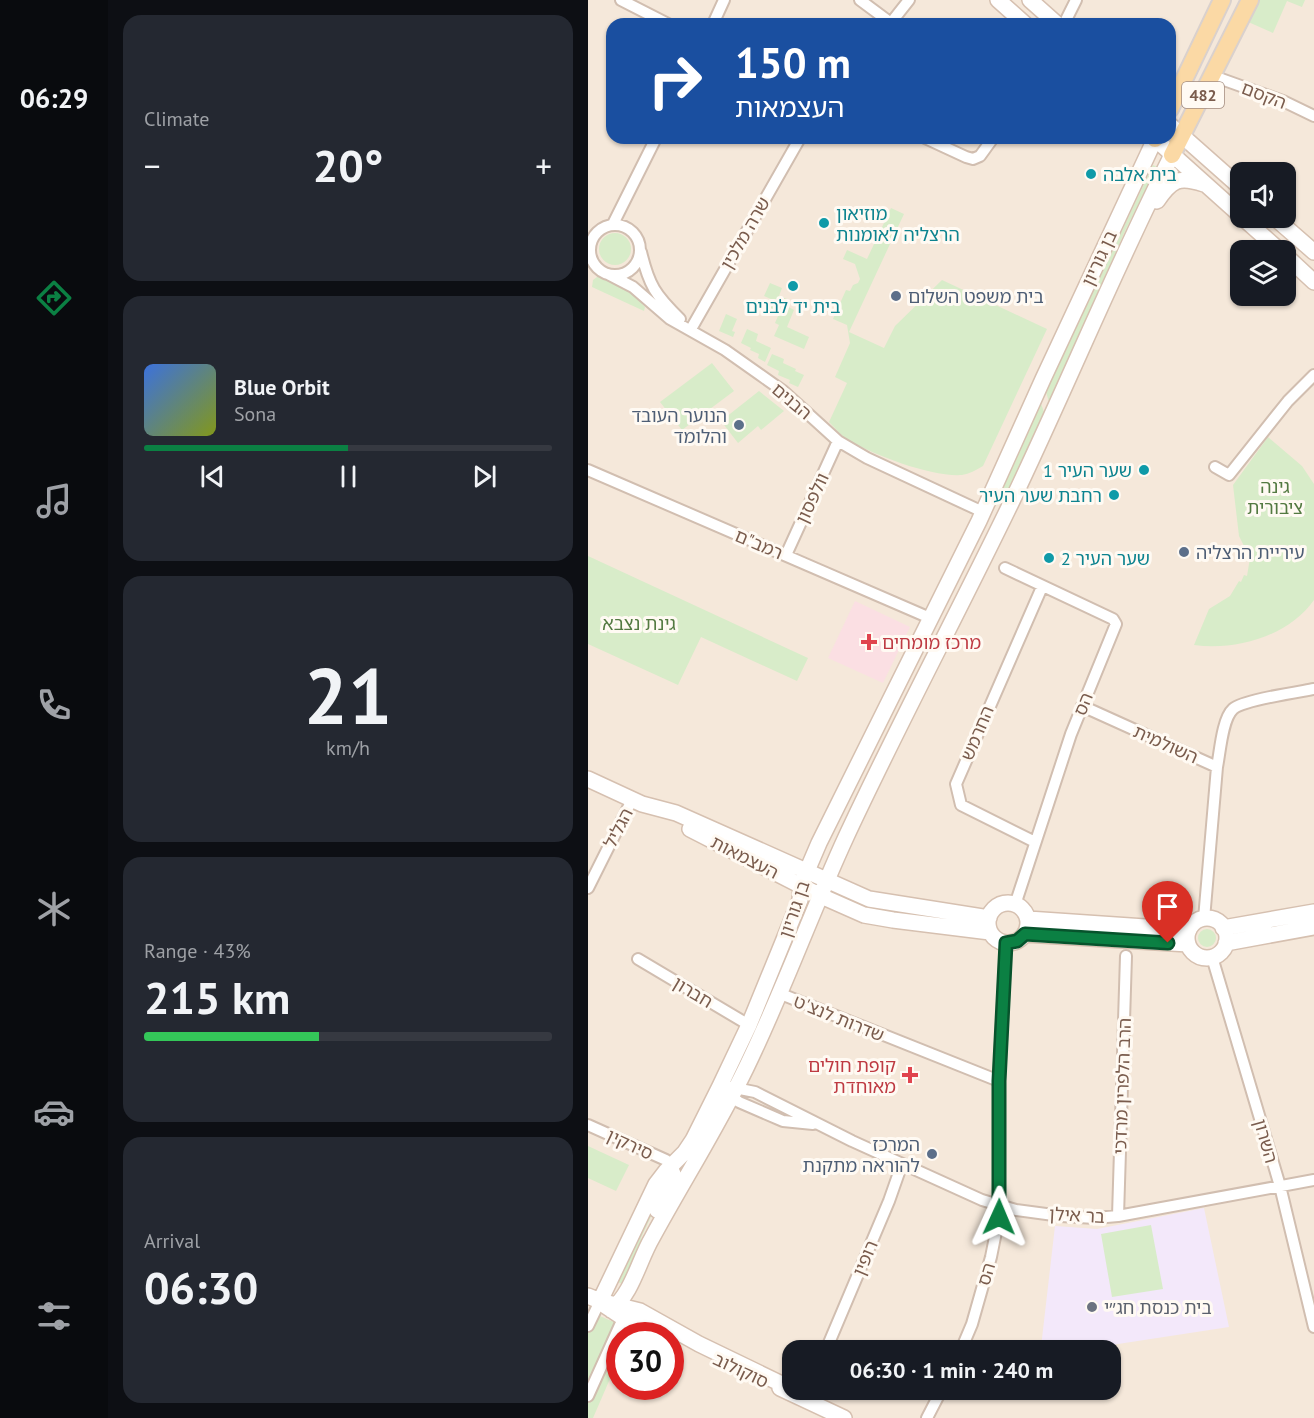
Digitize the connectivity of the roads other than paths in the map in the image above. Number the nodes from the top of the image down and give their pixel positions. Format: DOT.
graph roads {
  1 [pos="621,0"];
  2 [pos="724,0"];
  3 [pos="860,0"];
  4 [pos="909,0"];
  5 [pos="998,0"];
  6 [pos="1030,0"];
  7 [pos="1076,0"];
  8 [pos="1222,0"];
  9 [pos="1250,0"];
  10 [pos="656,18"];
  11 [pos="716,18"];
  12 [pos="883,18"];
  13 [pos="894,18"];
  14 [pos="1018,18"];
  15 [pos="1050,18"];
  16 [pos="1067,18"];
  17 [pos="1213,76"];
  18 [pos="1176,96"];
  19 [pos="1314,116"];
  20 [pos="1176,130"];
  21 [pos="653,144"];
  22 [pos="797,144"];
  23 [pos="938,144"];
  24 [pos="989,144"];
  25 [pos="1152,144"];
  26 [pos="1161,144"];
  27 [pos="1174,144"];
  28 [pos="1172,155"];
  29 [pos="1230,178"];
  30 [pos="1206,185"];
  31 [pos="1230,206"];
  32 [pos="609,225"];
  33 [pos="588,227"];
  34 [pos="1254,228"];
  35 [pos="1286,228"];
  36 [pos="1136,233"];
  37 [pos="1268,240"];
  38 [pos="589,251"];
  39 [pos="640,252"];
  40 [pos="1314,252"];
  41 [pos="1296,265"];
  42 [pos="592,268"];
  43 [pos="608,274"];
  44 [pos="1314,282"];
  45 [pos="691,329"];
  46 [pos="1314,375"];
  47 [pos="1043,379"];
  48 [pos="1054,410"];
  49 [pos="838,441"];
  50 [pos="1215,467"];
  51 [pos="588,470"];
  52 [pos="1013,499"];
  53 [pos="982,512"];
  54 [pos="997,532"];
  55 [pos="786,555"];
  56 [pos="1005,568"];
  57 [pos="1042,587"];
  58 [pos="930,618"];
  59 [pos="1314,689"];
  60 [pos="1082,706"];
  61 [pos="1217,767"];
  62 [pos="588,779"];
  63 [pos="637,802"];
  64 [pos="1035,842"];
  65 [pos="808,871"];
  66 [pos="828,880"];
  67 [pos="801,885"];
  68 [pos="588,888"];
  69 [pos="821,896"];
  70 [pos="1015,905"];
  71 [pos="1314,912"];
  72 [pos="1204,919"];
  73 [pos="989,925"];
  74 [pos="1026,926"];
  75 [pos="1314,927"];
  76 [pos="1225,935"];
  77 [pos="1188,937"];
  78 [pos="1006,943"];
  79 [pos="1126,956"];
  80 [pos="1212,957"];
  81 [pos="638,959"];
  82 [pos="781,994"];
  83 [pos="749,1025"];
  84 [pos="999,1081"];
  85 [pos="729,1090"];
  86 [pos="588,1125"];
  87 [pos="902,1164"];
  88 [pos="670,1167"];
  89 [pos="1314,1180"];
  90 [pos="1280,1186"];
  91 [pos="999,1205"];
  92 [pos="1118,1216"];
  93 [pos="646,1249"];
  94 [pos="608,1301"];
  95 [pos="632,1322"];
  96 [pos="588,1326"];
  97 [pos="1314,1327"];
  98 [pos="830,1340"];
  99 [pos="965,1340"];
  100 [pos="684,1346"];
  101 [pos="606,1356"];
  102 [pos="782,1382"];
  103 [pos="588,1396"];
  104 [pos="819,1400"];
  105 [pos="936,1400"];
  106 [pos="844,1418"];
  107 [pos="855,1418"];
  108 [pos="927,1418"];
  1 -- 10 [label="street"];
  2 -- 11 [label="street"];
  3 -- 12 [label="street"];
  4 -- 13 [label="street"];
  5 -- 14 [label="street"];
  6 -- 15 [label="street"];
  7 -- 16 [label="street"];
  8 -- 18 [label="main road, 482"];
  9 -- 17 [label="main road, בן גוריון / 482"];
  17 -- 19 [label="street, הקסם"];
  17 -- 20 [label="main road, בן גוריון / 482"];
  20 -- 29 [label="street"];
  21 -- 32 [label="street"];
  22 -- 45 [label="street, שרה מלכין"];
  23 -- 24 [label="street"];
  25 -- 47 [label="street, בן גוריון"];
  26 -- 28 [label="street"];
  27 -- 28 [label="main road, בן גוריון / 482"];
  28 -- 30 [label="street"];
  28 -- 36 [label="street, בן גוריון"];
  30 -- 31 [label="street"];
  30 -- 36 [label="street, בן גוריון"];
  32 -- 33 [label="street"];
  32 -- 38 [label="street"];
  32 -- 39 [label="street"];
  34 -- 37 [label="street"];
  35 -- 40 [label="street"];
  36 -- 48 [label="street, בן גוריון"];
  38 -- 42 [label="street"];
  39 -- 43 [label="street"];
  39 -- 45 [label="street, הבנים"];
  41 -- 44 [label="street"];
  42 -- 43 [label="street"];
  43 -- 45 [label="street, הבנים"];
  45 -- 49 [label="street, הבנים"];
  46 -- 50 [label="street"];
  47 -- 48 [label="street"];
  47 -- 53 [label="street, בן גוריון"];
  48 -- 52 [label="street, בן גוריון"];
  49 -- 53 [label="street, הבנים"];
  49 -- 55 [label="street, וולפסון"];
  51 -- 55 [label="street, רמב\"ם"];
  52 -- 53 [label="street, בן גוריון"];
  52 -- 54 [label="street, בן גוריון"];
  53 -- 54 [label="street"];
  53 -- 58 [label="street, בן גוריון"];
  54 -- 66 [label="street, בן גוריון"];
  55 -- 58 [label="street, רמב\"ם"];
  56 -- 57 [label="street, הס"];
  57 -- 60 [label="street, הס"];
  57 -- 64 [label="street, החרמש"];
  58 -- 65 [label="street, בן גוריון"];
  59 -- 61 [label="street, השולמית"];
  60 -- 61 [label="street, השולמית"];
  60 -- 64 [label="street, הס"];
  61 -- 72 [label="street"];
  62 -- 63 [label="street, העצמאות"];
  63 -- 65 [label="street, העצמאות"];
  63 -- 67 [label="street, העצמאות"];
  63 -- 68 [label="street, הגליל"];
  64 -- 70 [label="street, הס"];
  65 -- 66 [label="street, העצמאות"];
  65 -- 67 [label="street, בן גוריון"];
  66 -- 69 [label="street, בן גוריון"];
  66 -- 73 [label="street, העצמאות"];
  67 -- 69 [label="street, העצמאות"];
  67 -- 83 [label="street, בן גוריון"];
  69 -- 73 [label="street, העצמאות"];
  69 -- 82 [label="street, בן גוריון"];
  70 -- 73 [label="street"];
  70 -- 74 [label="street"];
  71 -- 76 [label="street"];
  72 -- 76 [label="street"];
  72 -- 77 [label="street"];
  73 -- 78 [label="street"];
  74 -- 77 [label="street"];
  74 -- 78 [label="street"];
  75 -- 76 [label="street"];
  76 -- 80 [label="street"];
  77 -- 80 [label="street"];
  78 -- 84 [label="street, הס"];
  79 -- 92 [label="street, הרב הלפרין מרדכי"];
  80 -- 90 [label="street, השרון"];
  81 -- 83 [label="street, חברון"];
  82 -- 84 [label="street, שדרות לנצ'ט"];
  82 -- 85 [label="street, בן גוריון"];
  83 -- 85 [label="street, בן גוריון"];
  84 -- 91 [label="street, הס"];
  85 -- 87 [label="street, בר אילן"];
  85 -- 88 [label="street, בן גוריון"];
  85 -- 93 [label="street, בן גוריון"];
  86 -- 88 [label="street, סירקין"];
  87 -- 91 [label="street, בר אילן"];
  87 -- 98 [label="street, רופין"];
  88 -- 93 [label="street"];
  88 -- 94 [label="street, בן גוריון"];
  89 -- 90 [label="street, בר אילן"];
  90 -- 92 [label="street, בר אילן"];
  90 -- 97 [label="street, השרון"];
  91 -- 92 [label="street, בר אילן"];
  91 -- 99 [label="street, הס"];
  93 -- 94 [label="street, בן גוריון"];
  94 -- 95 [label="street"];
  94 -- 96 [label="street"];
  94 -- 102 [label="street, סוקולוב"];
  100 -- 106 [label="street, סוקולוב"];
  101 -- 103 [label="street"];
  104 -- 107 [label="street, סוקולוב"];
  105 -- 108 [label="street"];
}
